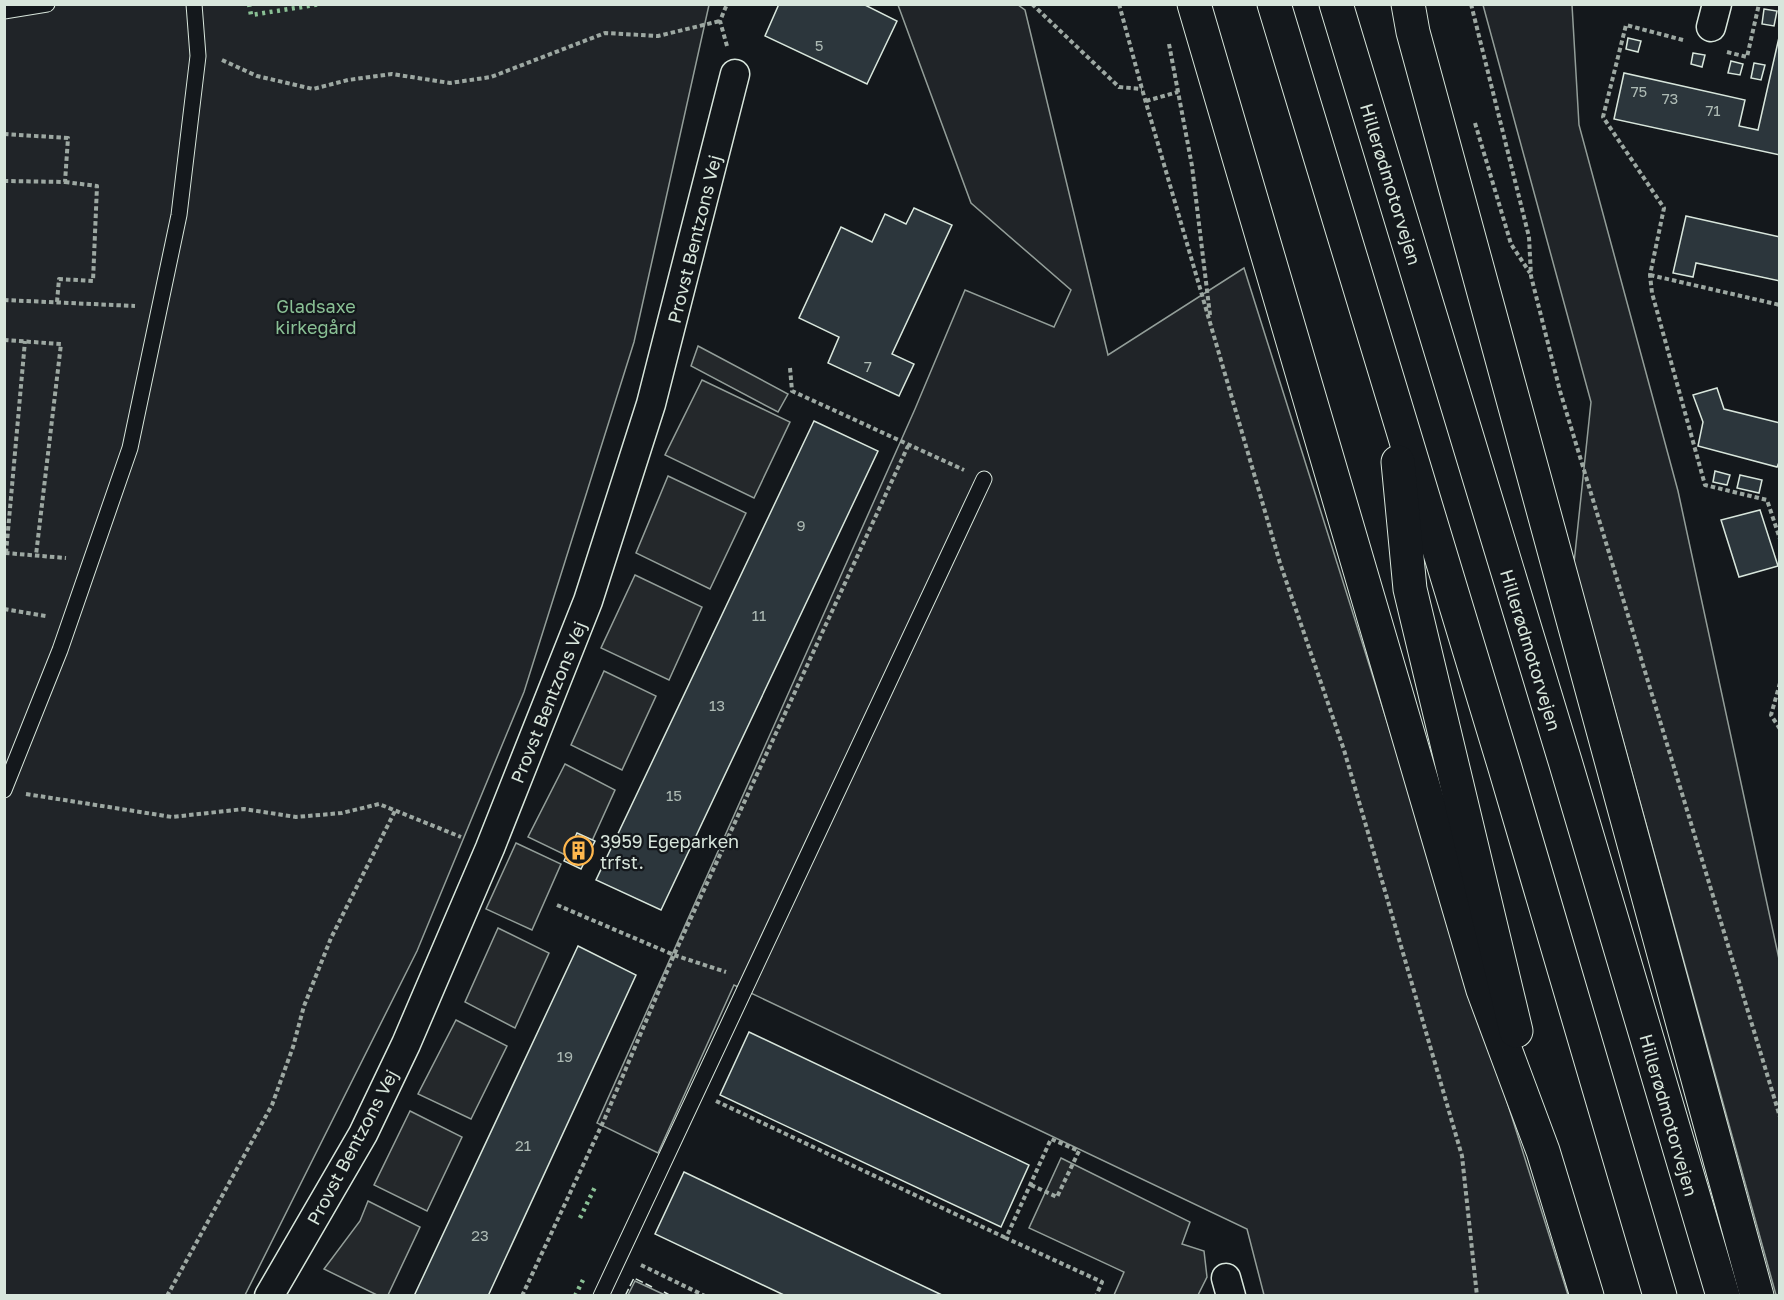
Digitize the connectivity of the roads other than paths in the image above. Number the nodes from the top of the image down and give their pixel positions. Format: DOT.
graph roads {
  1 [pos="47,4"];
  2 [pos="194,4"];
  3 [pos="1194,4"];
  4 [pos="1275,4"];
  5 [pos="1336,4"];
  6 [pos="1408,4"];
  7 [pos="4,11"];
  8 [pos="735,74"];
  9 [pos="1392,392"];
  10 [pos="984,479"];
  11 [pos="5,790"];
  12 [pos="1544,1152"];
  13 [pos="269,1296"];
  14 [pos="601,1296"];
  15 [pos="1587,1296"];
  16 [pos="1660,1296"];
  17 [pos="1723,1296"];
  18 [pos="1757,1296"];
  1 -- 7 [label="lane"];
  2 -- 11 [label="lane"];
  3 -- 12 [label="highway"];
  4 -- 9 [label="highway"];
  5 -- 17 [label="highway, Hillerødmotorvejen"];
  6 -- 18 [label="highway"];
  8 -- 13 [label="street, Provst Bentzons Vej"];
  9 -- 12 [label="highway"];
  9 -- 16 [label="highway"];
  10 -- 14 [label="lane"];
  12 -- 15 [label="highway"];
}
